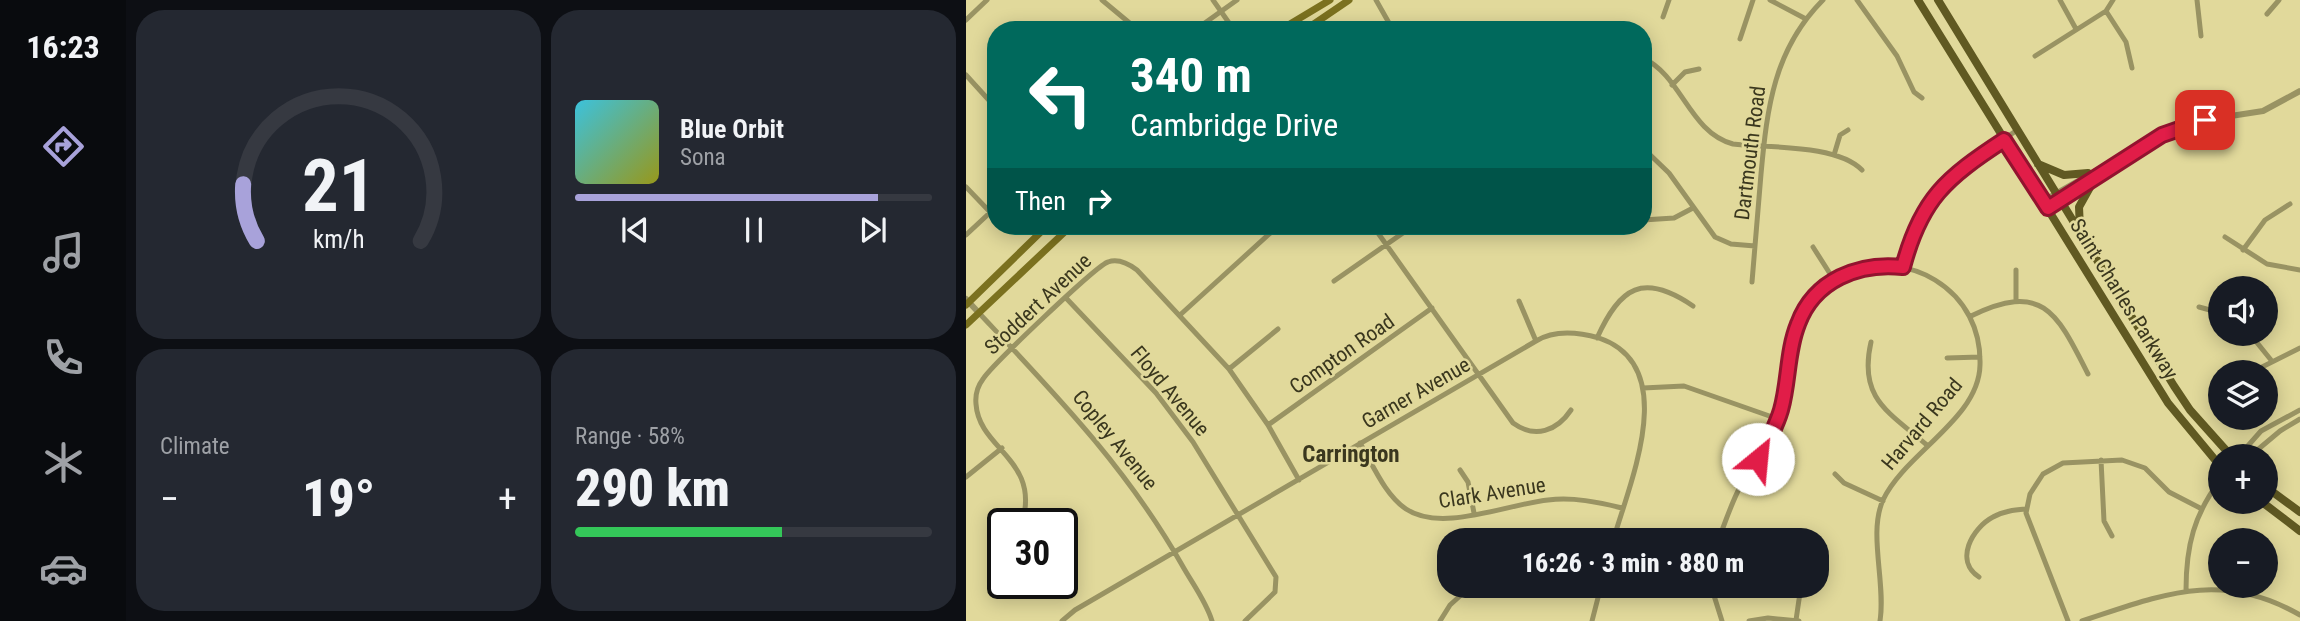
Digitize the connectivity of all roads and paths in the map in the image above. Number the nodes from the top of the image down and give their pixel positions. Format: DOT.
graph roads {
  1 [pos="987,0"];
  2 [pos="1102,0"];
  3 [pos="1213,0"];
  4 [pos="1237,0"];
  5 [pos="1330,0"];
  6 [pos="1349,0"];
  7 [pos="1376,0"];
  8 [pos="1669,0"];
  9 [pos="1753,0"];
  10 [pos="1770,0"];
  11 [pos="1823,0"];
  12 [pos="1857,0"];
  13 [pos="1918,0"];
  14 [pos="1938,0"];
  15 [pos="2060,0"];
  16 [pos="2113,0"];
  17 [pos="2197,0"];
  18 [pos="2279,0"];
  19 [pos="1221,11"];
  20 [pos="2106,11"];
  21 [pos="2267,14"];
  22 [pos="1663,17"];
  23 [pos="1806,19"];
  24 [pos="966,20"];
  25 [pos="1127,21"];
  26 [pos="1207,21"];
  27 [pos="1228,21"];
  28 [pos="1295,21"];
  29 [pos="1318,21"];
  30 [pos="1387,21"];
  31 [pos="2076,29"];
  32 [pos="2201,36"];
  33 [pos="1740,39"];
  34 [pos="2035,56"];
  35 [pos="1652,64"];
  36 [pos="2132,68"];
  37 [pos="1699,69"];
  38 [pos="966,75"];
  39 [pos="1672,85"];
  40 [pos="2300,91"];
  41 [pos="987,98"];
  42 [pos="1922,98"];
  43 [pos="1848,130"];
  44 [pos="2017,131"];
  45 [pos="2004,140"];
  46 [pos="2144,145"];
  47 [pos="1764,146"];
  48 [pos="1834,155"];
  49 [pos="1652,157"];
  50 [pos="2038,164"];
  51 [pos="1862,170"];
  52 [pos="2088,173"];
  53 [pos="2093,182"];
  54 [pos="966,187"];
  55 [pos="2058,197"];
  56 [pos="2290,204"];
  57 [pos="2045,205"];
  58 [pos="1693,208"];
  59 [pos="987,209"];
  60 [pos="987,215"];
  61 [pos="1652,219"];
  62 [pos="966,235"];
  63 [pos="1038,235"];
  64 [pos="1061,235"];
  65 [pos="1268,235"];
  66 [pos="1379,235"];
  67 [pos="1400,235"];
  68 [pos="2082,235"];
  69 [pos="2225,237"];
  70 [pos="1386,245"];
  71 [pos="1755,246"];
  72 [pos="1814,247"];
  73 [pos="2243,250"];
  74 [pos="1903,267"];
  75 [pos="2016,270"];
  76 [pos="2300,270"];
  77 [pos="1834,280"];
  78 [pos="1334,281"];
  79 [pos="1752,282"];
  80 [pos="1066,298"];
  81 [pos="2016,300"];
  82 [pos="1519,301"];
  83 [pos="967,302"];
  84 [pos="1693,306"];
  85 [pos="2199,307"];
  86 [pos="1432,308"];
  87 [pos="2208,309"];
  88 [pos="979,313"];
  89 [pos="1180,314"];
  90 [pos="1971,316"];
  91 [pos="966,325"];
  92 [pos="1278,329"];
  93 [pos="1597,338"];
  94 [pos="1536,341"];
  95 [pos="1871,342"];
  96 [pos="2260,346"];
  97 [pos="2300,348"];
  98 [pos="1013,349"];
  99 [pos="1980,357"];
  100 [pos="1947,358"];
  101 [pos="2271,360"];
  102 [pos="1228,369"];
  103 [pos="1479,374"];
  104 [pos="2088,374"];
  105 [pos="1643,388"];
  106 [pos="1571,410"];
  107 [pos="2300,410"];
  108 [pos="1778,419"];
  109 [pos="2300,419"];
  110 [pos="1268,425"];
  111 [pos="1360,443"];
  112 [pos="2221,444"];
  113 [pos="2250,444"];
  114 [pos="2264,444"];
  115 [pos="1928,446"];
  116 [pos="1002,449"];
  117 [pos="2208,451"];
  118 [pos="2101,460"];
  119 [pos="1460,470"];
  120 [pos="1835,474"];
  121 [pos="966,477"];
  122 [pos="1299,480"];
  123 [pos="2278,496"];
  124 [pos="2208,497"];
  125 [pos="1883,500"];
  126 [pos="1023,508"];
  127 [pos="1622,508"];
  128 [pos="2200,508"];
  129 [pos="2026,509"];
  130 [pos="2300,512"];
  131 [pos="1474,513"];
  132 [pos="1239,514"];
  133 [pos="2278,514"];
  134 [pos="1617,528"];
  135 [pos="1723,528"];
  136 [pos="2300,531"];
  137 [pos="2112,536"];
  138 [pos="1175,553"];
  139 [pos="1979,577"];
  140 [pos="2186,590"];
  141 [pos="1458,598"];
  142 [pos="1598,598"];
  143 [pos="1715,598"];
  144 [pos="1800,598"];
  145 [pos="2104,614"];
  146 [pos="2300,616"];
  147 [pos="1062,621"];
  148 [pos="1212,621"];
  149 [pos="1245,621"];
  150 [pos="1440,621"];
  151 [pos="1592,621"];
  152 [pos="1722,621"];
  153 [pos="1749,621"];
  154 [pos="1798,621"];
  155 [pos="1880,621"];
  156 [pos="2068,621"];
  157 [pos="2082,621"];
  158 [pos="2106,621"];
  159 [pos="2297,621"];
  1 -- 24 [label="street"];
  2 -- 25 [label="street"];
  3 -- 19 [label="street"];
  4 -- 19 [label="street"];
  5 -- 28 [label="main road"];
  6 -- 29 [label="main road"];
  7 -- 30 [label="street"];
  8 -- 22 [label="street"];
  9 -- 33 [label="street"];
  10 -- 23 [label="street"];
  11 -- 23 [label="street, Dartmouth Road"];
  12 -- 42 [label="street"];
  13 -- 45 [label="main road, Saint Charles Parkway"];
  14 -- 44 [label="main road, Saint Charles Parkway"];
  15 -- 31 [label="street"];
  16 -- 20 [label="street"];
  17 -- 32 [label="street"];
  18 -- 21 [label="street"];
  19 -- 26 [label="street"];
  19 -- 27 [label="street"];
  20 -- 31 [label="street"];
  20 -- 36 [label="street"];
  23 -- 47 [label="street, Dartmouth Road"];
  31 -- 34 [label="street"];
  35 -- 39 [label="street"];
  37 -- 39 [label="street"];
  38 -- 41 [label="street"];
  39 -- 47 [label="street"];
  40 -- 46 [label="street"];
  43 -- 48 [label="street"];
  44 -- 45 [label="street"];
  44 -- 50 [label="main road, Saint Charles Parkway"];
  45 -- 57 [label="main road, Saint Charles Parkway"];
  45 -- 74 [label="street"];
  46 -- 52 [label="street"];
  46 -- 53 [label="street"];
  47 -- 48 [label="street"];
  47 -- 71 [label="street, Dartmouth Road"];
  48 -- 51 [label="street"];
  49 -- 58 [label="street"];
  50 -- 52 [label="main road"];
  50 -- 55 [label="main road, Saint Charles Parkway"];
  52 -- 55 [label="street"];
  53 -- 55 [label="street"];
  53 -- 68 [label="main road"];
  54 -- 59 [label="street"];
  55 -- 57 [label="street"];
  55 -- 68 [label="main road, Saint Charles Parkway"];
  56 -- 73 [label="street"];
  57 -- 117 [label="main road, Saint Charles Parkway"];
  58 -- 61 [label="street"];
  58 -- 71 [label="street"];
  60 -- 62 [label="street"];
  63 -- 83 [label="main road"];
  64 -- 88 [label="main road"];
  65 -- 89 [label="street"];
  66 -- 70 [label="street"];
  67 -- 70 [label="street"];
  68 -- 112 [label="main road, Saint Charles Parkway"];
  69 -- 73 [label="street"];
  70 -- 78 [label="street"];
  70 -- 86 [label="street"];
  71 -- 79 [label="street, Dartmouth Road"];
  72 -- 77 [label="street"];
  73 -- 76 [label="street"];
  74 -- 77 [label="street, Harvard Road"];
  74 -- 90 [label="street, Harvard Road"];
  75 -- 81 [label="street"];
  77 -- 108 [label="street, Harvard Road"];
  80 -- 89 [label="street, Stoddert Avenue"];
  80 -- 98 [label="street, Stoddert Avenue"];
  80 -- 132 [label="street, Floyd Avenue"];
  81 -- 90 [label="street"];
  81 -- 104 [label="street"];
  82 -- 94 [label="street"];
  83 -- 88 [label="street, Copley Avenue"];
  84 -- 93 [label="street"];
  85 -- 87 [label="street"];
  86 -- 103 [label="street"];
  86 -- 110 [label="street, Compton Road"];
  88 -- 91 [label="main road"];
  88 -- 98 [label="street, Copley Avenue"];
  89 -- 102 [label="street, Stoddert Avenue"];
  90 -- 99 [label="street, Harvard Road"];
  92 -- 102 [label="street"];
  93 -- 94 [label="street, Garner Avenue"];
  93 -- 105 [label="street, Garner Avenue"];
  94 -- 103 [label="street, Garner Avenue"];
  95 -- 115 [label="street"];
  96 -- 101 [label="street"];
  97 -- 101 [label="street"];
  98 -- 116 [label="street, Stoddert Avenue"];
  98 -- 138 [label="street, Copley Avenue"];
  99 -- 100 [label="street"];
  99 -- 115 [label="street, Harvard Road"];
  102 -- 110 [label="street, Stoddert Avenue"];
  103 -- 106 [label="street"];
  103 -- 111 [label="street, Garner Avenue"];
  105 -- 108 [label="street"];
  105 -- 127 [label="street, Garner Avenue"];
  107 -- 113 [label="street"];
  108 -- 135 [label="street, Harvard Road"];
  109 -- 114 [label="street"];
  110 -- 122 [label="street, Stoddert Avenue"];
  111 -- 122 [label="street, Garner Avenue"];
  111 -- 131 [label="street, Clark Avenue"];
  115 -- 125 [label="street, Harvard Road"];
  116 -- 121 [label="street"];
  116 -- 126 [label="street, Stoddert Avenue"];
  118 -- 128 [label="street"];
  118 -- 129 [label="street"];
  118 -- 137 [label="street"];
  119 -- 131 [label="street"];
  120 -- 125 [label="street"];
  122 -- 132 [label="street, Garner Avenue"];
  123 -- 130 [label="main road"];
  124 -- 128 [label="street"];
  125 -- 155 [label="street, Harvard Road"];
  127 -- 131 [label="street, Clark Avenue"];
  127 -- 134 [label="street, Garner Avenue"];
  128 -- 140 [label="street"];
  129 -- 139 [label="street"];
  129 -- 156 [label="street"];
  132 -- 138 [label="street, Garner Avenue"];
  132 -- 149 [label="street, Floyd Avenue"];
  133 -- 136 [label="main road"];
  138 -- 147 [label="street, Garner Avenue"];
  138 -- 148 [label="street, Copley Avenue"];
  140 -- 145 [label="street"];
  140 -- 146 [label="street"];
  141 -- 150 [label="street"];
  142 -- 151 [label="street"];
  143 -- 152 [label="street"];
  144 -- 154 [label="street"];
  145 -- 157 [label="street"];
  145 -- 158 [label="street"];
  146 -- 159 [label="street"];
  153 -- 154 [label="street"];
}
